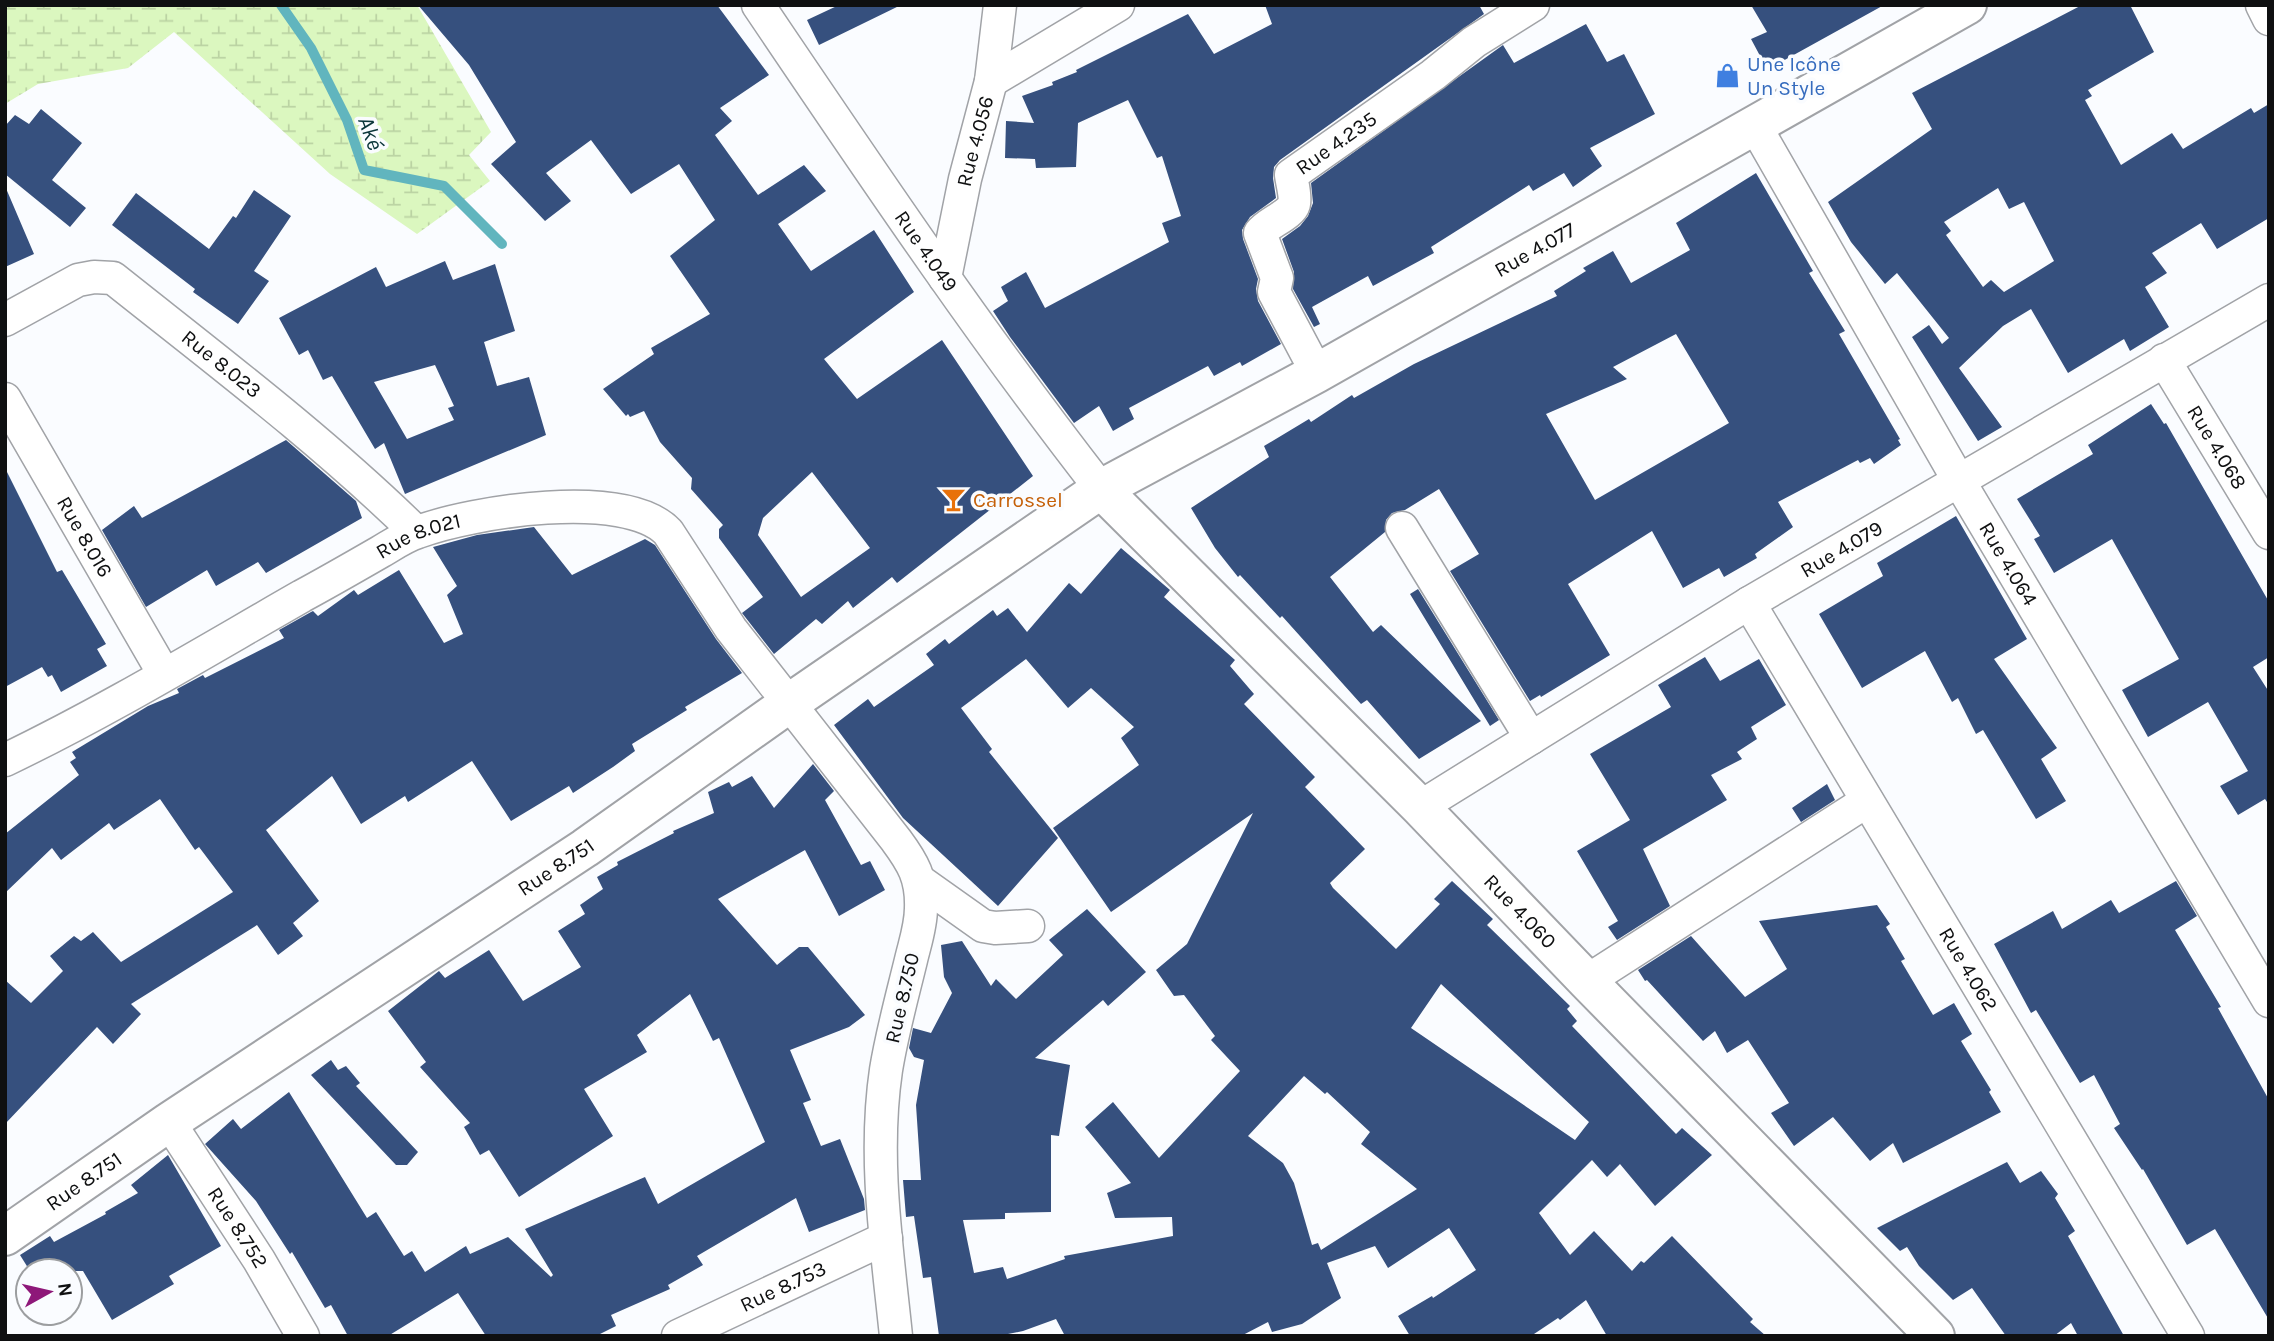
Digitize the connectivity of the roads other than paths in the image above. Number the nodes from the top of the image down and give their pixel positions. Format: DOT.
graph roads {
  1 [pos="758,5"];
  2 [pos="1000,5"];
  3 [pos="1118,5"];
  4 [pos="1533,5"];
  5 [pos="2262,5"];
  6 [pos="1947,10"];
  7 [pos="2269,19"];
  8 [pos="990,81"];
  9 [pos="1754,124"];
  10 [pos="945,278"];
  11 [pos="2269,300"];
  12 [pos="5,320"];
  13 [pos="2164,360"];
  14 [pos="1317,373"];
  15 [pos="5,399"];
  16 [pos="1959,481"];
  17 [pos="1101,489"];
  18 [pos="1402,528"];
  19 [pos="416,532"];
  20 [pos="2269,533"];
  21 [pos="1749,603"];
  22 [pos="164,674"];
  23 [pos="788,704"];
  24 [pos="1531,738"];
  25 [pos="5,760"];
  26 [pos="1867,801"];
  27 [pos="1420,807"];
  28 [pos="921,882"];
  29 [pos="1028,926"];
  30 [pos="1587,981"];
  31 [pos="2269,1000"];
  32 [pos="169,1122"];
  33 [pos="5,1237"];
  34 [pos="886,1238"];
  35 [pos="303,1336"];
  36 [pos="678,1336"];
  37 [pos="896,1336"];
  38 [pos="1936,1336"];
  39 [pos="2188,1336"];
  1 -- 10 [label="street, Rue 4.049"];
  2 -- 8 [label="street, Rue 4.056"];
  3 -- 8 [label="street"];
  4 -- 14 [label="street, Rue 4.235"];
  5 -- 7 [label="street"];
  6 -- 9 [label="main road, Rue 4.077"];
  8 -- 10 [label="street, Rue 4.056"];
  9 -- 14 [label="main road, Rue 4.077"];
  9 -- 16 [label="street, Rue 4.064"];
  10 -- 17 [label="street, Rue 4.049"];
  11 -- 13 [label="street, Rue 4.079"];
  12 -- 19 [label="street, Rue 8.023"];
  13 -- 16 [label="street, Rue 4.079"];
  13 -- 20 [label="street, Rue 4.068"];
  14 -- 17 [label="main road, Rue 4.077"];
  15 -- 22 [label="street, Rue 8.016"];
  16 -- 21 [label="street, Rue 4.079"];
  16 -- 31 [label="street, Rue 4.064"];
  17 -- 23 [label="main road, Rue 8.751"];
  17 -- 27 [label="main road, Rue 4.060"];
  18 -- 24 [label="street"];
  19 -- 22 [label="street, Rue 8.021"];
  19 -- 23 [label="street, Rue 8.021"];
  21 -- 24 [label="street, Rue 4.079"];
  21 -- 26 [label="street, Rue 4.062"];
  22 -- 25 [label="street, Rue 8.021"];
  23 -- 28 [label="street"];
  23 -- 32 [label="main road, Rue 8.751"];
  24 -- 27 [label="street, Rue 4.079"];
  26 -- 30 [label="street"];
  26 -- 39 [label="street, Rue 4.062"];
  27 -- 30 [label="main road, Rue 4.060"];
  28 -- 29 [label="street"];
  28 -- 34 [label="street, Rue 8.750"];
  30 -- 38 [label="main road, Rue 4.060"];
  32 -- 33 [label="main road, Rue 8.751"];
  32 -- 35 [label="street, Rue 8.752"];
  34 -- 36 [label="street, Rue 8.753"];
  34 -- 37 [label="street, Rue 8.750"];
}
